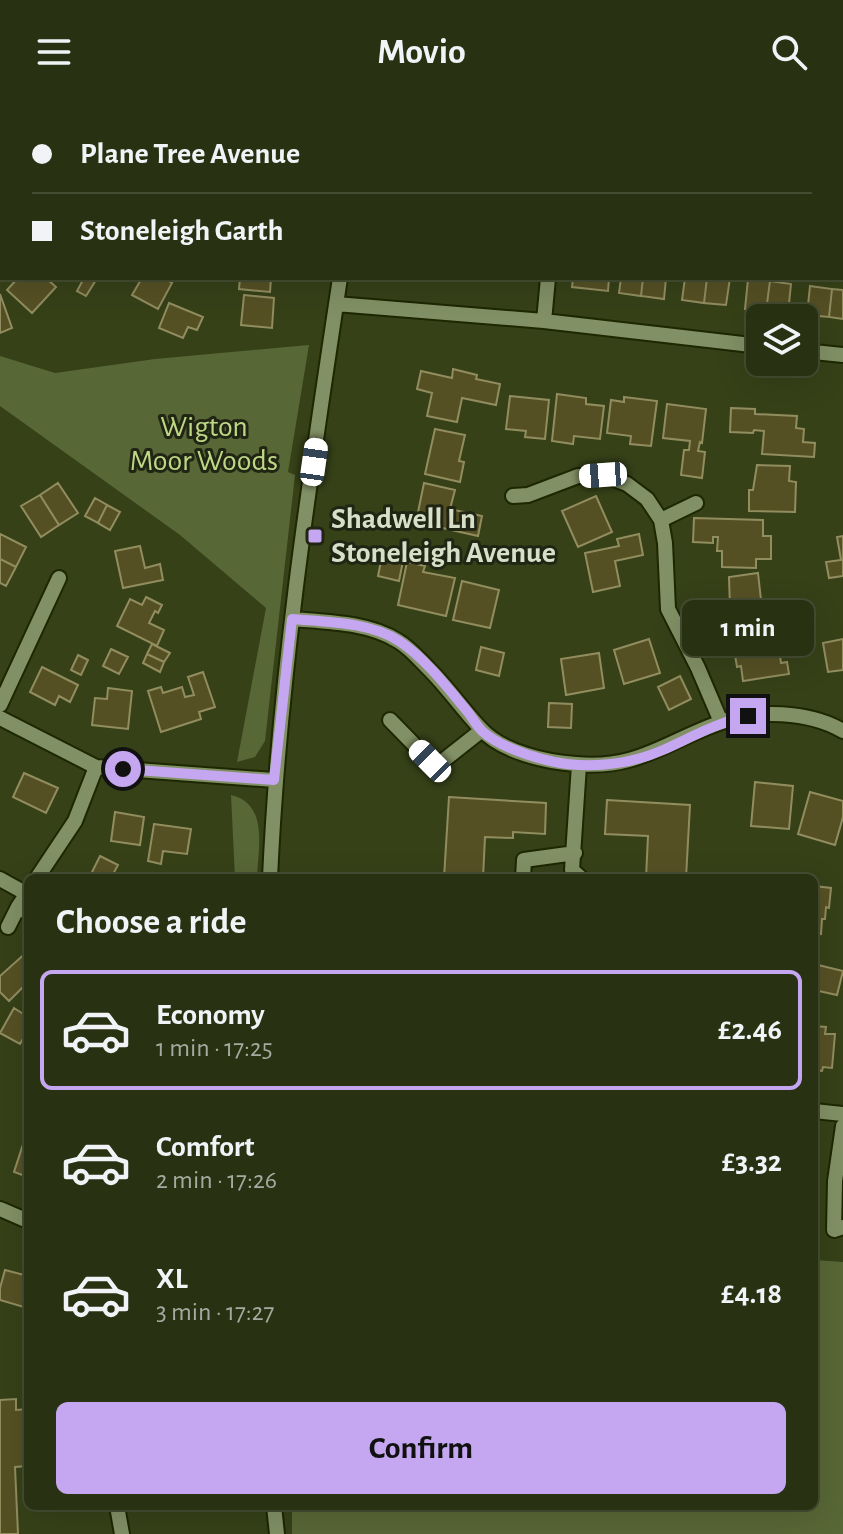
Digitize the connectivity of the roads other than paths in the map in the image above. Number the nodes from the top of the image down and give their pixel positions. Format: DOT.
graph roads {
  1 [pos="340,280"];
  2 [pos="548,280"];
  3 [pos="336,304"];
  4 [pos="544,321"];
  5 [pos="746,344"];
  6 [pos="818,352"];
  7 [pos="843,355"];
  8 [pos="513,496"];
  9 [pos="696,503"];
  10 [pos="661,520"];
  11 [pos="59,578"];
  12 [pos="292,619"];
  13 [pos="0,705"];
  14 [pos="0,718"];
  15 [pos="390,720"];
  16 [pos="721,722"];
  17 [pos="482,730"];
  18 [pos="843,731"];
  19 [pos="579,765"];
  20 [pos="96,767"];
  21 [pos="274,780"];
  22 [pos="575,853"];
  23 [pos="40,874"];
  24 [pos="270,874"];
  25 [pos="523,874"];
  26 [pos="576,874"];
  27 [pos="0,879"];
  28 [pos="24,891"];
  29 [pos="23,910"];
  30 [pos="8,927"];
  31 [pos="818,1111"];
  32 [pos="843,1114"];
  33 [pos="843,1126"];
  34 [pos="0,1209"];
  35 [pos="24,1219"];
  36 [pos="839,1228"];
  37 [pos="118,1510"];
  38 [pos="274,1510"];
  39 [pos="122,1534"];
  40 [pos="277,1534"];
  1 -- 3 [label="street"];
  2 -- 4 [label="street"];
  3 -- 4 [label="street"];
  3 -- 12 [label="street"];
  4 -- 5 [label="street"];
  6 -- 7 [label="street"];
  8 -- 10 [label="street"];
  9 -- 10 [label="street"];
  10 -- 16 [label="street"];
  11 -- 13 [label="street"];
  12 -- 17 [label="street"];
  12 -- 21 [label="street"];
  14 -- 20 [label="street"];
  15 -- 17 [label="street"];
  16 -- 18 [label="street"];
  16 -- 19 [label="street"];
  17 -- 19 [label="street"];
  19 -- 22 [label="street"];
  20 -- 21 [label="street"];
  20 -- 23 [label="street"];
  21 -- 24 [label="street"];
  22 -- 25 [label="street"];
  22 -- 26 [label="street"];
  27 -- 28 [label="street"];
  29 -- 30 [label="street"];
  31 -- 32 [label="street"];
  33 -- 36 [label="street"];
  34 -- 35 [label="street"];
  37 -- 39 [label="street"];
  38 -- 40 [label="street"];
}
